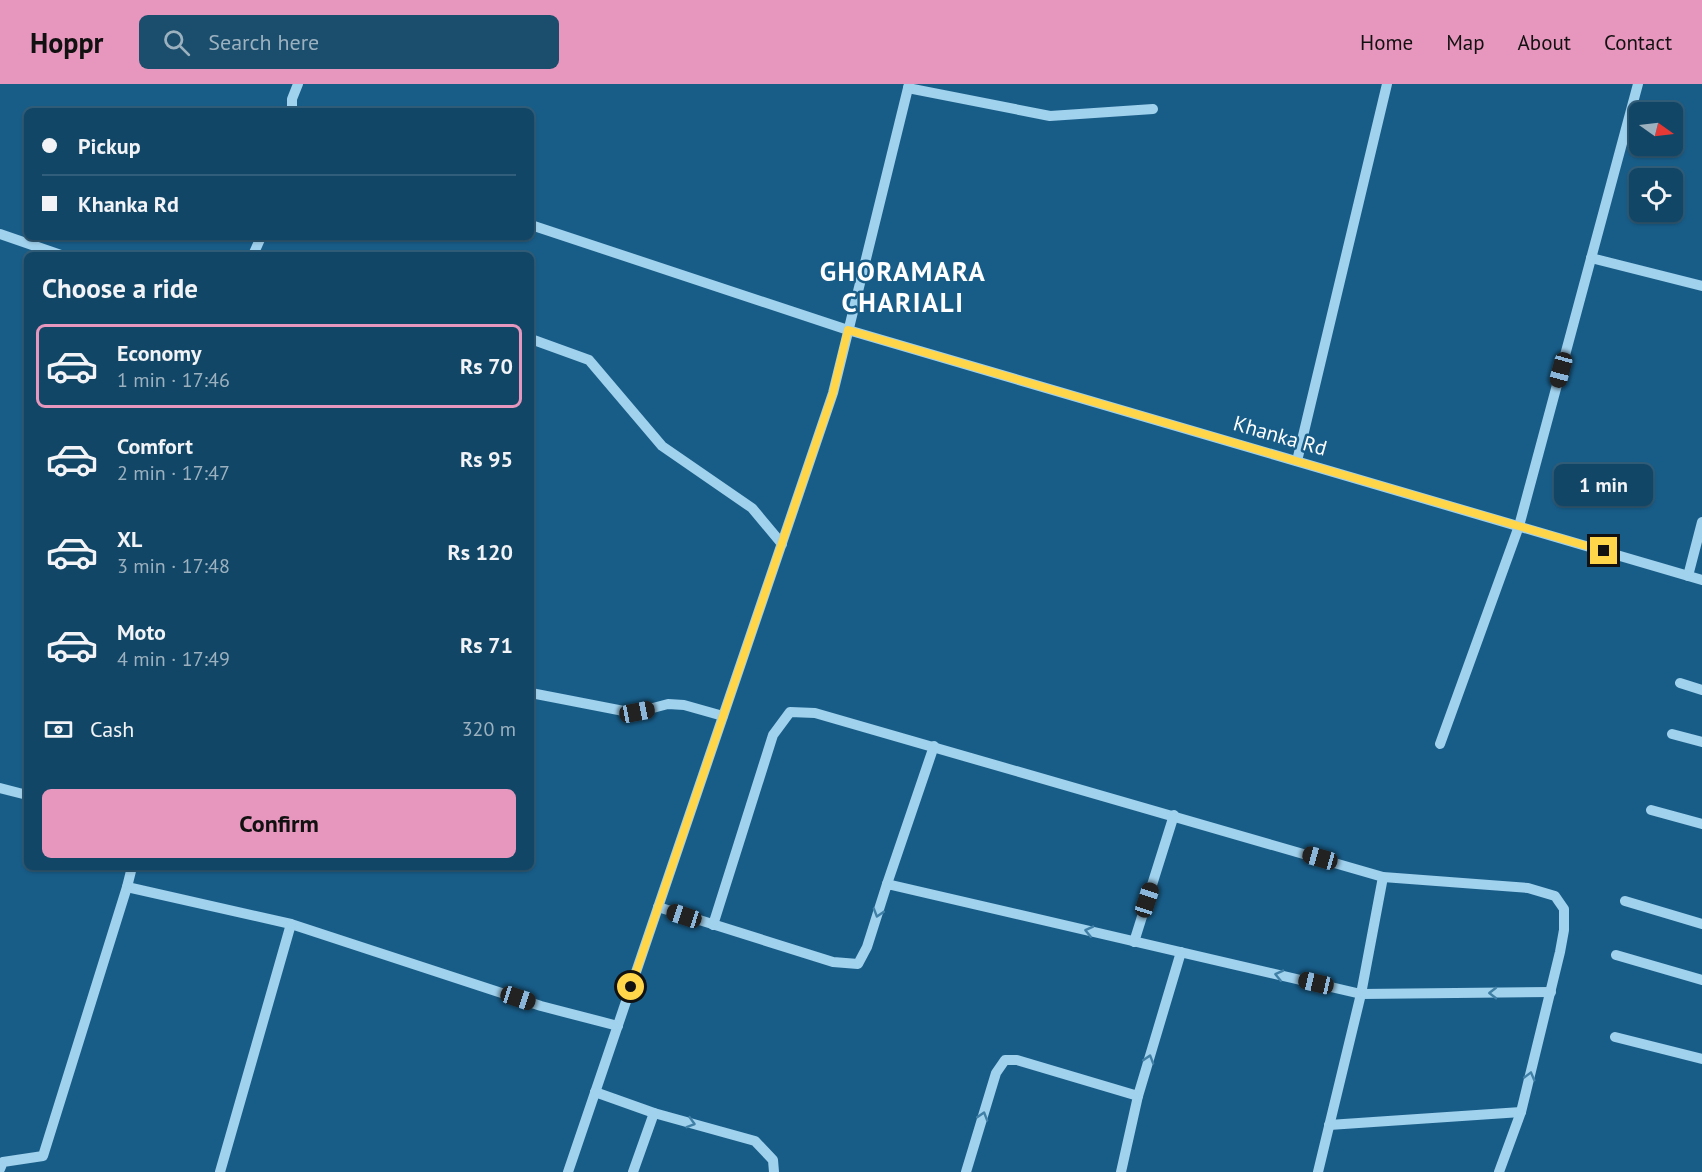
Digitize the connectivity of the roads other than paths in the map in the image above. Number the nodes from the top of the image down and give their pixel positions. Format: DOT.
graph roads {
  1 [pos="298,84"];
  2 [pos="1387,84"];
  3 [pos="1638,84"];
  4 [pos="908,86"];
  5 [pos="292,108"];
  6 [pos="1154,109"];
  7 [pos="534,226"];
  8 [pos="0,234"];
  9 [pos="52,252"];
  10 [pos="1591,258"];
  11 [pos="1702,286"];
  12 [pos="848,330"];
  13 [pos="534,340"];
  14 [pos="1297,461"];
  15 [pos="1702,522"];
  16 [pos="1519,526"];
  17 [pos="782,544"];
  18 [pos="1688,576"];
  19 [pos="1702,580"];
  20 [pos="1680,683"];
  21 [pos="1702,690"];
  22 [pos="534,694"];
  23 [pos="723,716"];
  24 [pos="1672,734"];
  25 [pos="1702,742"];
  26 [pos="1440,744"];
  27 [pos="934,746"];
  28 [pos="0,788"];
  29 [pos="24,794"];
  30 [pos="1651,810"];
  31 [pos="1174,815"];
  32 [pos="1702,824"];
  33 [pos="131,870"];
  34 [pos="1383,877"];
  35 [pos="887,884"];
  36 [pos="127,887"];
  37 [pos="1625,901"];
  38 [pos="658,907"];
  39 [pos="291,924"];
  40 [pos="1702,924"];
  41 [pos="713,925"];
  42 [pos="1134,942"];
  43 [pos="1182,952"];
  44 [pos="1616,955"];
  45 [pos="1702,980"];
  46 [pos="1551,992"];
  47 [pos="1361,994"];
  48 [pos="618,1026"];
  49 [pos="1615,1037"];
  50 [pos="1702,1059"];
  51 [pos="595,1092"];
  52 [pos="1138,1095"];
  53 [pos="1521,1112"];
  54 [pos="654,1113"];
  55 [pos="1329,1125"];
  56 [pos="0,1170"];
  57 [pos="220,1172"];
  58 [pos="568,1172"];
  59 [pos="633,1172"];
  60 [pos="774,1172"];
  61 [pos="966,1172"];
  62 [pos="1121,1172"];
  63 [pos="1317,1172"];
  64 [pos="1499,1172"];
  1 -- 5 [label="street"];
  2 -- 14 [label="street"];
  3 -- 10 [label="street"];
  4 -- 6 [label="street"];
  4 -- 12 [label="street"];
  7 -- 12 [label="street, Khanka Rd"];
  8 -- 9 [label="street"];
  10 -- 11 [label="street"];
  10 -- 16 [label="street"];
  12 -- 14 [label="street, Khanka Rd"];
  12 -- 17 [label="street"];
  13 -- 17 [label="street"];
  14 -- 16 [label="street, Khanka Rd"];
  15 -- 18 [label="street"];
  16 -- 18 [label="street, Khanka Rd"];
  16 -- 26 [label="street"];
  17 -- 23 [label="street"];
  18 -- 19 [label="street, Khanka Rd"];
  20 -- 21 [label="street"];
  22 -- 23 [label="street"];
  23 -- 38 [label="street"];
  24 -- 25 [label="street"];
  27 -- 31 [label="street"];
  27 -- 35 [label="street"];
  27 -- 41 [label="street"];
  28 -- 29 [label="street"];
  30 -- 32 [label="street"];
  31 -- 34 [label="street"];
  31 -- 42 [label="street"];
  33 -- 36 [label="street"];
  34 -- 46 [label="street"];
  34 -- 47 [label="street"];
  35 -- 41 [label="street, one-way"];
  42 -- 35 [label="street, one-way"];
  36 -- 39 [label="street"];
  36 -- 56 [label="street"];
  37 -- 40 [label="street"];
  38 -- 41 [label="street"];
  38 -- 48 [label="street"];
  39 -- 48 [label="street"];
  39 -- 57 [label="street"];
  42 -- 43 [label="street"];
  47 -- 43 [label="street, one-way"];
  52 -- 43 [label="street, one-way"];
  44 -- 45 [label="street"];
  46 -- 47 [label="street, one-way"];
  53 -- 46 [label="street, one-way"];
  47 -- 55 [label="street"];
  48 -- 51 [label="street"];
  49 -- 50 [label="street"];
  51 -- 54 [label="street"];
  51 -- 58 [label="street"];
  61 -- 52 [label="street, one-way"];
  52 -- 62 [label="street"];
  53 -- 55 [label="street"];
  53 -- 64 [label="street"];
  54 -- 59 [label="street"];
  54 -- 60 [label="street, one-way"];
  55 -- 63 [label="street"];
}
